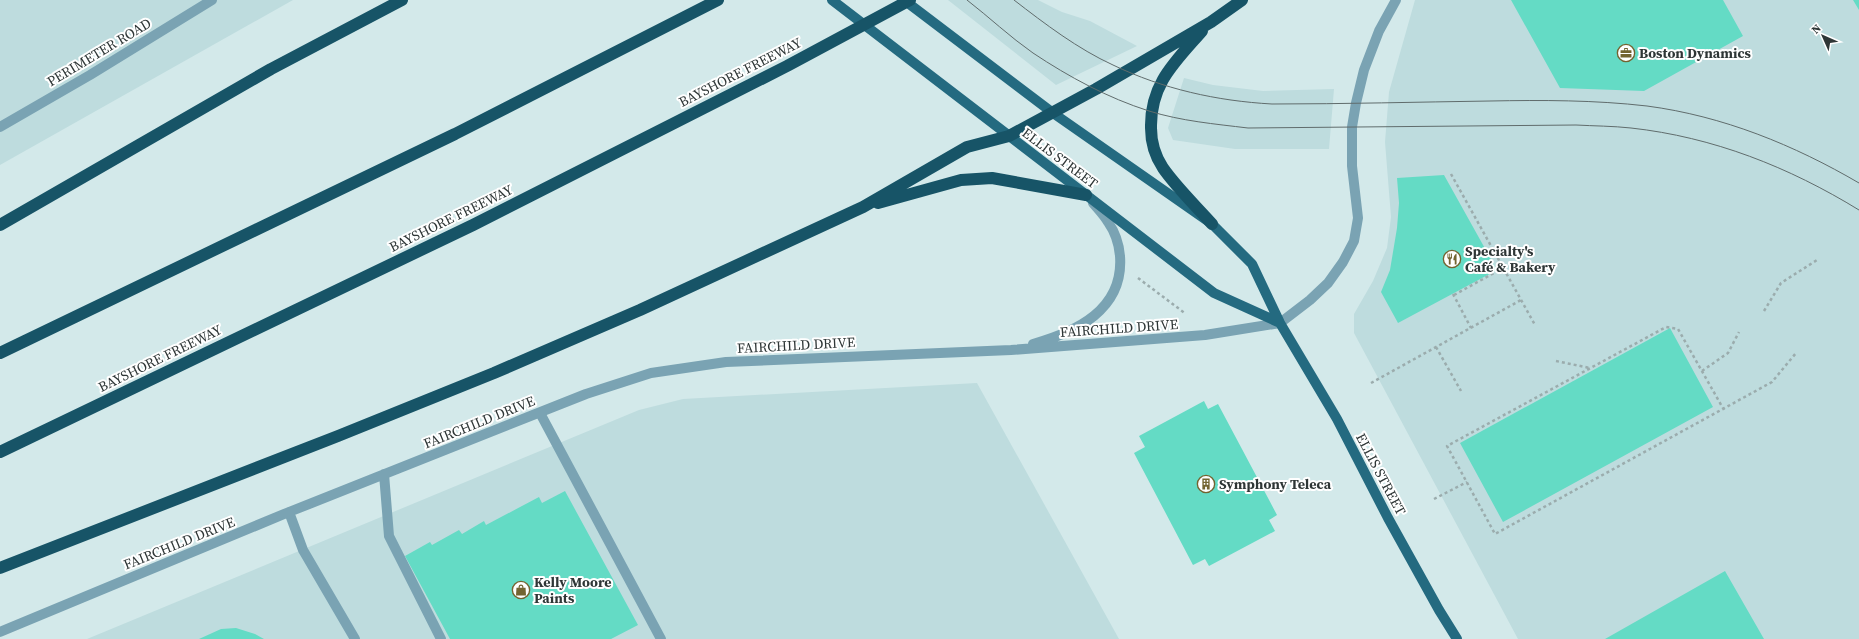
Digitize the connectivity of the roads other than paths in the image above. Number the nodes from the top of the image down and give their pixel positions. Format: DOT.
graph roads {
  1 [pos="212,0"];
  2 [pos="402,0"];
  3 [pos="718,0"];
  4 [pos="832,0"];
  5 [pos="904,0"];
  6 [pos="910,0"];
  7 [pos="1242,0"];
  8 [pos="1396,0"];
  9 [pos="1211,22"];
  10 [pos="1053,113"];
  11 [pos="0,127"];
  12 [pos="1009,136"];
  13 [pos="1086,195"];
  14 [pos="863,207"];
  15 [pos="1212,224"];
  16 [pos="0,225"];
  17 [pos="1280,323"];
  18 [pos="1011,350"];
  19 [pos="0,353"];
  20 [pos="540,413"];
  21 [pos="0,452"];
  22 [pos="384,474"];
  23 [pos="289,512"];
  24 [pos="0,568"];
  25 [pos="0,632"];
  26 [pos="355,639"];
  27 [pos="441,639"];
  28 [pos="662,639"];
  29 [pos="1457,639"];
  1 -- 11 [label="street, PERIMETER ROAD"];
  2 -- 16 [label="highway"];
  3 -- 19 [label="highway"];
  4 -- 12 [label="main road, ELLIS STREET"];
  5 -- 10 [label="main road, ELLIS STREET"];
  6 -- 21 [label="highway, BAYSHORE FREEWAY"];
  7 -- 9 [label="highway"];
  8 -- 17 [label="street, FAIRCHILD DRIVE"];
  9 -- 10 [label="highway"];
  9 -- 15 [label="highway"];
  10 -- 12 [label="highway"];
  10 -- 15 [label="main road, ELLIS STREET"];
  12 -- 13 [label="main road, ELLIS STREET"];
  12 -- 14 [label="highway"];
  13 -- 14 [label="highway"];
  13 -- 17 [label="main road, ELLIS STREET"];
  13 -- 18 [label="street"];
  14 -- 24 [label="highway"];
  15 -- 17 [label="main road, ELLIS STREET"];
  17 -- 18 [label="street, FAIRCHILD DRIVE"];
  17 -- 29 [label="main road, ELLIS STREET"];
  18 -- 20 [label="street, FAIRCHILD DRIVE"];
  20 -- 22 [label="street, FAIRCHILD DRIVE"];
  20 -- 28 [label="street"];
  22 -- 23 [label="street, FAIRCHILD DRIVE"];
  22 -- 27 [label="street"];
  23 -- 25 [label="street, FAIRCHILD DRIVE"];
  23 -- 26 [label="street"];
}
